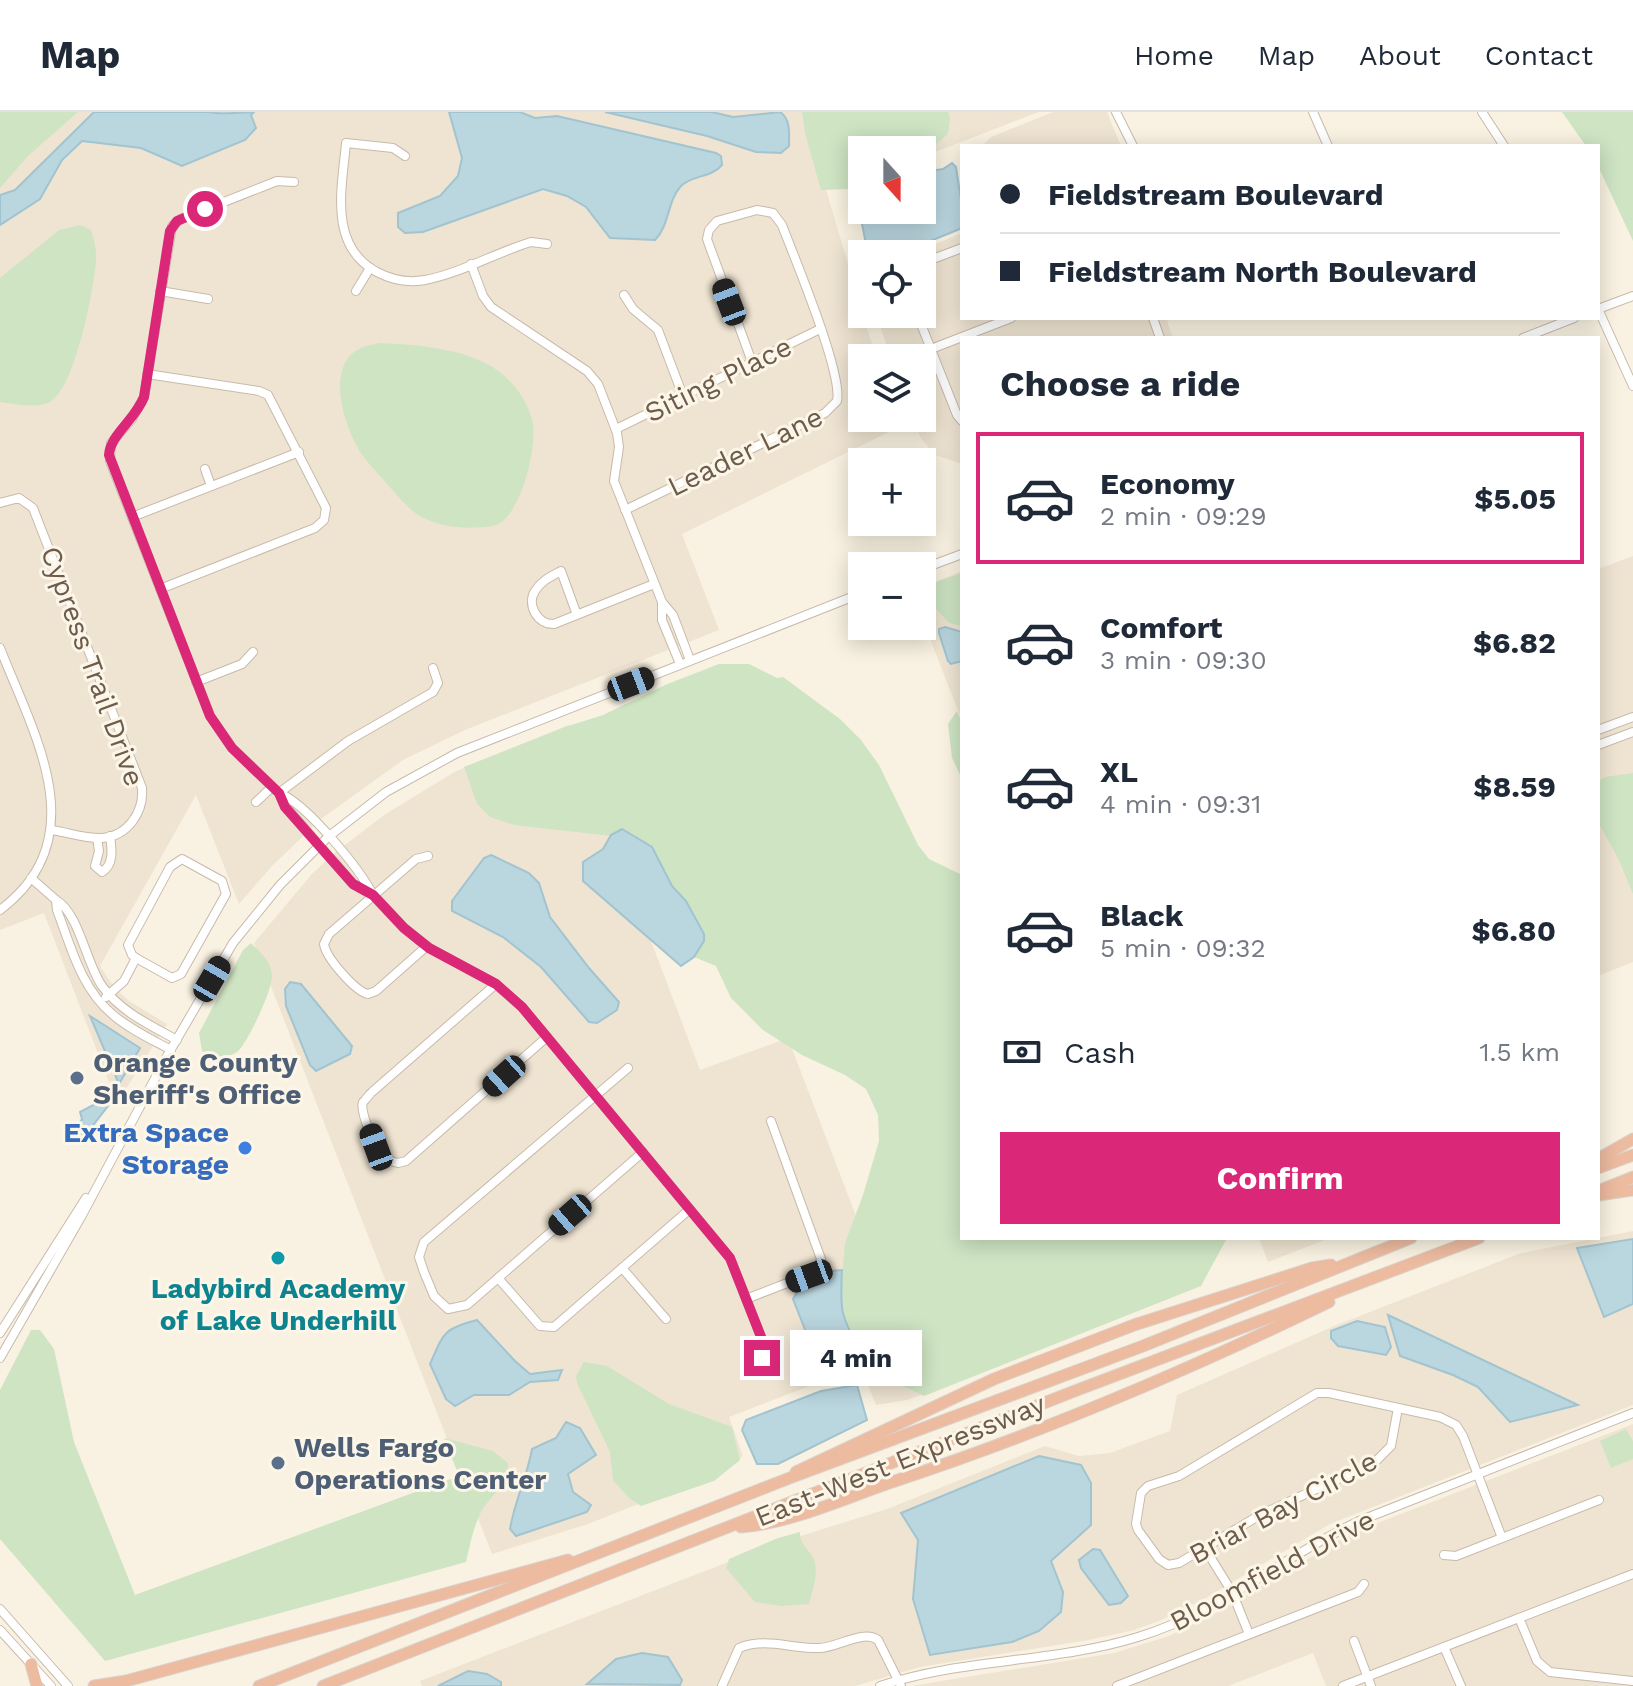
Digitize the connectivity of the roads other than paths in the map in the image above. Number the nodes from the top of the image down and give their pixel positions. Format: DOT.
graph roads {
  1 [pos="1116,112"];
  2 [pos="1313,112"];
  3 [pos="1482,112"];
  4 [pos="1132,144"];
  5 [pos="1327,144"];
  6 [pos="1503,144"];
  7 [pos="405,156"];
  8 [pos="294,182"];
  9 [pos="547,244"];
  10 [pos="960,249"];
  11 [pos="936,258"];
  12 [pos="471,264"];
  13 [pos="370,268"];
  14 [pos="160,291"];
  15 [pos="356,291"];
  16 [pos="624,295"];
  17 [pos="1633,296"];
  18 [pos="208,299"];
  19 [pos="1600,308"];
  20 [pos="1600,313"];
  21 [pos="1006,320"];
  22 [pos="1569,320"];
  23 [pos="820,329"];
  24 [pos="965,336"];
  25 [pos="1528,336"];
  26 [pos="960,338"];
  27 [pos="936,347"];
  28 [pos="752,362"];
  29 [pos="936,362"];
  30 [pos="147,374"];
  31 [pos="1633,386"];
  32 [pos="683,396"];
  33 [pos="960,419"];
  34 [pos="616,429"];
  35 [pos="299,452"];
  36 [pos="205,469"];
  37 [pos="211,486"];
  38 [pos="0,503"];
  39 [pos="625,510"];
  40 [pos="132,517"];
  41 [pos="960,555"];
  42 [pos="936,564"];
  43 [pos="654,584"];
  44 [pos="160,589"];
  45 [pos="848,598"];
  46 [pos="662,602"];
  47 [pos="577,615"];
  48 [pos="0,648"];
  49 [pos="253,652"];
  50 [pos="690,660"];
  51 [pos="680,664"];
  52 [pos="433,668"];
  53 [pos="196,682"];
  54 [pos="1633,717"];
  55 [pos="1600,729"];
  56 [pos="1633,732"];
  57 [pos="1600,744"];
  58 [pos="276,790"];
  59 [pos="256,802"];
  60 [pos="51,830"];
  61 [pos="110,836"];
  62 [pos="328,837"];
  63 [pos="97,838"];
  64 [pos="320,845"];
  65 [pos="428,856"];
  66 [pos="31,878"];
  67 [pos="373,895"];
  68 [pos="56,900"];
  69 [pos="0,910"];
  70 [pos="78,935"];
  71 [pos="68,939"];
  72 [pos="427,946"];
  73 [pos="136,958"];
  74 [pos="496,984"];
  75 [pos="109,994"];
  76 [pos="100,1002"];
  77 [pos="547,1037"];
  78 [pos="177,1040"];
  79 [pos="171,1050"];
  80 [pos="628,1068"];
  81 [pos="595,1095"];
  82 [pos="771,1121"];
  83 [pos="1633,1139"];
  84 [pos="643,1152"];
  85 [pos="1633,1155"];
  86 [pos="1600,1158"];
  87 [pos="1600,1167"];
  88 [pos="1633,1177"];
  89 [pos="96,1185"];
  90 [pos="1633,1190"];
  91 [pos="1600,1192"];
  92 [pos="1600,1193"];
  93 [pos="690,1209"];
  94 [pos="1406,1240"];
  95 [pos="1474,1240"];
  96 [pos="1347,1263"];
  97 [pos="622,1268"];
  98 [pos="498,1278"];
  99 [pos="1352,1287"];
  100 [pos="746,1299"];
  101 [pos="666,1319"];
  102 [pos="0,1333"];
  103 [pos="0,1358"];
  104 [pos="762,1358"];
  105 [pos="1398,1408"];
  106 [pos="1633,1413"];
  107 [pos="1478,1474"];
  108 [pos="787,1479"];
  109 [pos="1599,1500"];
  110 [pos="729,1529"];
  111 [pos="1502,1538"];
  112 [pos="1204,1547"];
  113 [pos="1444,1555"];
  114 [pos="584,1558"];
  115 [pos="1633,1574"];
  116 [pos="1364,1584"];
  117 [pos="1232,1592"];
  118 [pos="0,1609"];
  119 [pos="1519,1618"];
  120 [pos="0,1630"];
  121 [pos="1249,1634"];
  122 [pos="1354,1641"];
  123 [pos="1444,1647"];
  124 [pos="31,1664"];
  125 [pos="126,1681"];
  126 [pos="1369,1681"];
  127 [pos="1633,1681"];
  128 [pos="900,1683"];
  129 [pos="37,1686"];
  130 [pos="51,1686"];
  131 [pos="68,1686"];
  132 [pos="94,1686"];
  133 [pos="114,1686"];
  134 [pos="259,1686"];
  135 [pos="323,1686"];
  136 [pos="722,1686"];
  137 [pos="880,1686"];
  138 [pos="1117,1686"];
  139 [pos="1343,1686"];
  140 [pos="1461,1686"];
  1 -- 4 [label="street"];
  2 -- 5 [label="street"];
  3 -- 6 [label="street"];
  7 -- 13 [label="street"];
  8 -- 14 [label="street"];
  9 -- 12 [label="street"];
  10 -- 11 [label="street"];
  12 -- 13 [label="street"];
  12 -- 34 [label="street"];
  13 -- 15 [label="street"];
  14 -- 18 [label="street"];
  14 -- 30 [label="street"];
  16 -- 32 [label="street"];
  17 -- 19 [label="street"];
  20 -- 31 [label="street"];
  21 -- 24 [label="street"];
  22 -- 25 [label="street"];
  23 -- 28 [label="street, Siting Place"];
  23 -- 28 [label="street, Leader Lane"];
  23 -- 39 [label="street, Leader Lane"];
  26 -- 27 [label="street"];
  28 -- 32 [label="street, Siting Place"];
  29 -- 33 [label="street"];
  30 -- 35 [label="street"];
  30 -- 40 [label="street"];
  32 -- 34 [label="street, Siting Place"];
  34 -- 39 [label="street"];
  35 -- 37 [label="street"];
  35 -- 44 [label="street"];
  36 -- 37 [label="street"];
  37 -- 40 [label="street"];
  38 -- 61 [label="street, Cypress Trail Drive"];
  39 -- 43 [label="street"];
  40 -- 44 [label="street"];
  41 -- 42 [label="street"];
  43 -- 46 [label="street"];
  43 -- 47 [label="street"];
  44 -- 53 [label="street"];
  45 -- 50 [label="street"];
  46 -- 50 [label="street"];
  46 -- 51 [label="street"];
  47 -- 47 [label="street"];
  48 -- 60 [label="street"];
  49 -- 53 [label="street"];
  50 -- 51 [label="street"];
  51 -- 62 [label="street"];
  52 -- 58 [label="street"];
  53 -- 58 [label="street"];
  54 -- 55 [label="street"];
  56 -- 57 [label="street"];
  58 -- 59 [label="street"];
  58 -- 62 [label="street"];
  58 -- 64 [label="street"];
  60 -- 63 [label="street"];
  60 -- 66 [label="street"];
  61 -- 63 [label="street"];
  61 -- 63 [label="street"];
  62 -- 64 [label="street"];
  62 -- 67 [label="street"];
  64 -- 67 [label="street"];
  64 -- 78 [label="street"];
  65 -- 67 [label="street"];
  66 -- 68 [label="street"];
  66 -- 69 [label="street"];
  67 -- 72 [label="street"];
  67 -- 72 [label="street"];
  68 -- 70 [label="street"];
  68 -- 71 [label="street"];
  70 -- 71 [label="street"];
  70 -- 75 [label="street"];
  71 -- 76 [label="street"];
  72 -- 74 [label="street"];
  73 -- 73 [label="street"];
  73 -- 75 [label="street"];
  74 -- 77 [label="street"];
  74 -- 77 [label="street"];
  75 -- 76 [label="street"];
  75 -- 78 [label="street"];
  76 -- 79 [label="street"];
  77 -- 81 [label="street"];
  78 -- 79 [label="street"];
  79 -- 89 [label="street"];
  80 -- 81 [label="street"];
  81 -- 84 [label="street"];
  81 -- 98 [label="street"];
  82 -- 100 [label="street"];
  83 -- 86 [label="highway"];
  84 -- 93 [label="street"];
  84 -- 98 [label="street"];
  85 -- 87 [label="highway"];
  88 -- 91 [label="highway"];
  89 -- 102 [label="street"];
  89 -- 103 [label="street"];
  90 -- 92 [label="highway"];
  93 -- 97 [label="street"];
  93 -- 100 [label="street"];
  94 -- 96 [label="highway, East-West Expressway"];
  95 -- 99 [label="highway, East-West Expressway"];
  96 -- 108 [label="highway, East-West Expressway"];
  96 -- 108 [label="highway"];
  97 -- 98 [label="street"];
  97 -- 101 [label="street"];
  99 -- 110 [label="highway, East-West Expressway"];
  99 -- 110 [label="highway"];
  100 -- 104 [label="street"];
  105 -- 107 [label="street, Briar Bay Circle"];
  105 -- 112 [label="street, Briar Bay Circle"];
  105 -- 112 [label="street, Briar Bay Circle"];
  106 -- 107 [label="street, Bloomfield Drive"];
  107 -- 111 [label="street, Briar Bay Circle"];
  107 -- 117 [label="street, Bloomfield Drive"];
  108 -- 114 [label="highway, East-West Expressway"];
  109 -- 111 [label="street"];
  110 -- 135 [label="highway, East-West Expressway"];
  111 -- 113 [label="street"];
  112 -- 117 [label="street"];
  114 -- 125 [label="highway"];
  114 -- 134 [label="highway, East-West Expressway"];
  115 -- 119 [label="street"];
  116 -- 121 [label="street"];
  117 -- 121 [label="street"];
  117 -- 128 [label="street, Bloomfield Drive"];
  118 -- 131 [label="street"];
  119 -- 123 [label="street"];
  119 -- 127 [label="street"];
  120 -- 124 [label="street"];
  121 -- 138 [label="street"];
  122 -- 126 [label="street"];
  123 -- 126 [label="street"];
  123 -- 140 [label="street"];
  124 -- 129 [label="highway"];
  124 -- 130 [label="street"];
  125 -- 132 [label="highway"];
  125 -- 133 [label="highway"];
  126 -- 139 [label="street"];
  128 -- 136 [label="street"];
  128 -- 137 [label="street, Bloomfield Drive"];
}
